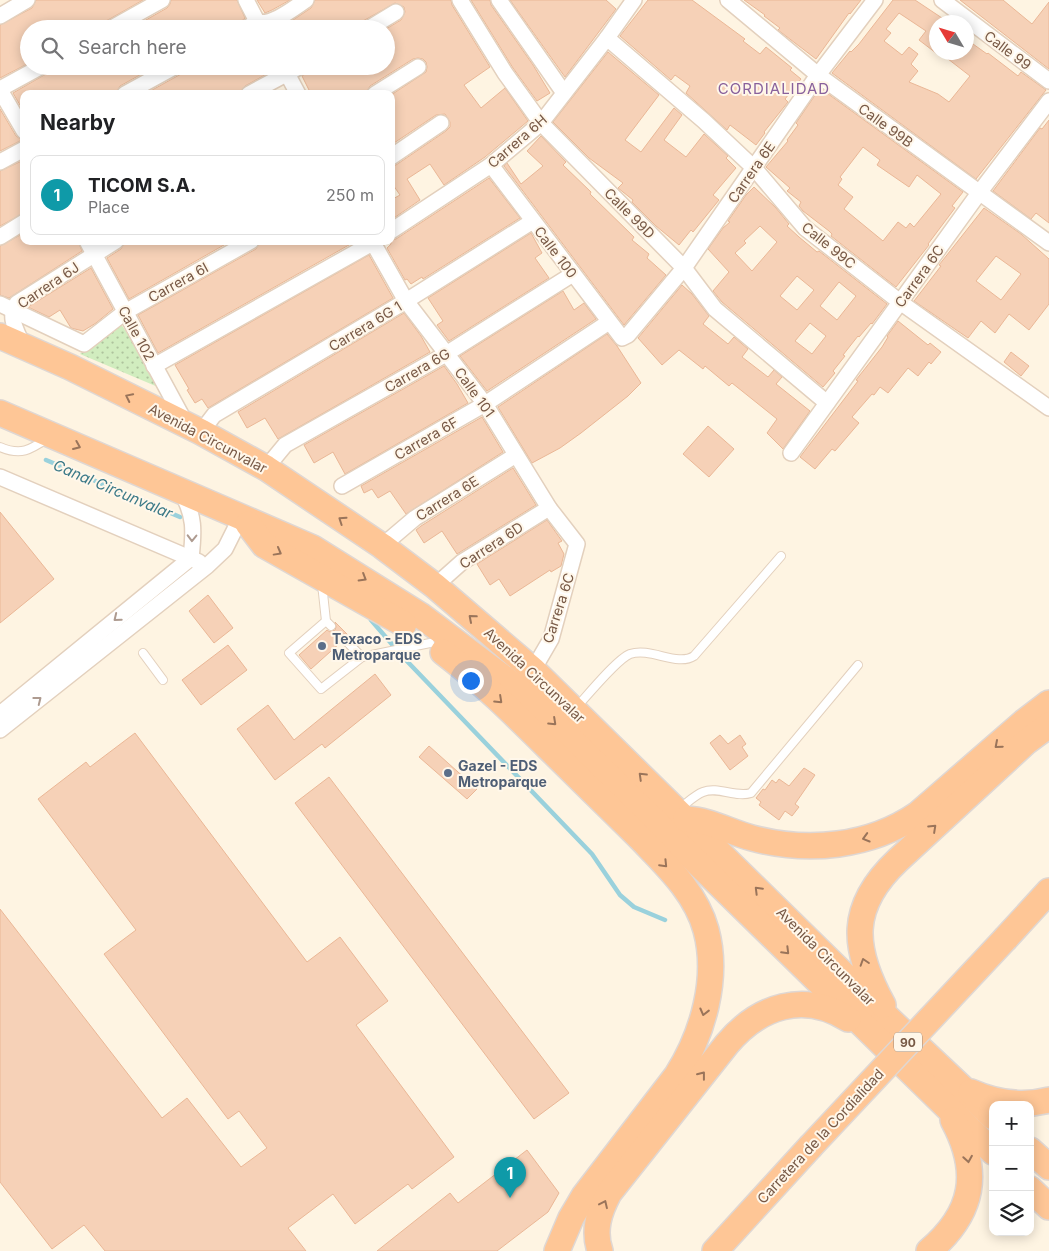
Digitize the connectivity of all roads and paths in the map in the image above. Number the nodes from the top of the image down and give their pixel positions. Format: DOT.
graph roads {
  1 [pos="27,0"];
  2 [pos="162,0"];
  3 [pos="246,0"];
  4 [pos="306,0"];
  5 [pos="460,0"];
  6 [pos="499,0"];
  7 [pos="728,0"];
  8 [pos="875,0"];
  9 [pos="942,0"];
  10 [pos="626,3"];
  11 [pos="396,12"];
  12 [pos="0,16"];
  13 [pos="126,20"];
  14 [pos="252,20"];
  15 [pos="273,20"];
  16 [pos="383,20"];
  17 [pos="607,38"];
  18 [pos="418,67"];
  19 [pos="26,75"];
  20 [pos="160,75"];
  21 [pos="278,75"];
  22 [pos="288,75"];
  23 [pos="818,75"];
  24 [pos="1049,81"];
  25 [pos="0,90"];
  26 [pos="132,90"];
  27 [pos="256,90"];
  28 [pos="296,90"];
  29 [pos="381,90"];
  30 [pos="564,93"];
  31 [pos="1049,101"];
  32 [pos="20,123"];
  33 [pos="541,123"];
  34 [pos="440,124"];
  35 [pos="20,151"];
  36 [pos="395,154"];
  37 [pos="0,162"];
  38 [pos="490,165"];
  39 [pos="754,168"];
  40 [pos="979,193"];
  41 [pos="532,221"];
  42 [pos="20,224"];
  43 [pos="395,228"];
  44 [pos="0,237"];
  45 [pos="1049,243"];
  46 [pos="244,245"];
  47 [pos="368,245"];
  48 [pos="375,245"];
  49 [pos="90,248"];
  50 [pos="684,268"];
  51 [pos="573,274"];
  52 [pos="406,301"];
  53 [pos="900,302"];
  54 [pos="6,307"];
  55 [pos="125,312"];
  56 [pos="609,322"];
  57 [pos="0,336"];
  58 [pos="622,338"];
  59 [pos="23,346"];
  60 [pos="446,354"];
  61 [pos="154,366"];
  62 [pos="827,403"];
  63 [pos="485,404"];
  64 [pos="1049,408"];
  65 [pos="0,413"];
  66 [pos="194,429"];
  67 [pos="52,436"];
  68 [pos="0,447"];
  69 [pos="791,453"];
  70 [pos="516,455"];
  71 [pos="266,468"];
  72 [pos="0,477"];
  73 [pos="342,486"];
  74 [pos="181,492"];
  75 [pos="549,508"];
  76 [pos="242,518"];
  77 [pos="577,544"];
  78 [pos="382,546"];
  79 [pos="781,556"];
  80 [pos="190,558"];
  81 [pos="207,566"];
  82 [pos="322,577"];
  83 [pos="435,586"];
  84 [pos="344,639"];
  85 [pos="430,643"];
  86 [pos="143,653"];
  87 [pos="362,657"];
  88 [pos="858,666"];
  89 [pos="532,670"];
  90 [pos="163,680"];
  91 [pos="1049,704"];
  92 [pos="574,710"];
  93 [pos="0,714"];
  94 [pos="1049,725"];
  95 [pos="0,730"];
  96 [pos="585,752"];
  97 [pos="616,814"];
  98 [pos="681,814"];
  99 [pos="683,849"];
  100 [pos="1049,890"];
  101 [pos="1049,912"];
  102 [pos="1011,943"];
  103 [pos="883,1030"];
  104 [pos="961,1088"];
  105 [pos="939,1100"];
  106 [pos="1049,1100"];
  107 [pos="989,1113"];
  108 [pos="989,1148"];
  109 [pos="815,1152"];
  110 [pos="1034,1154"];
  111 [pos="1049,1167"];
  112 [pos="1032,1191"];
  113 [pos="1049,1207"];
  114 [pos="557,1251"];
  115 [pos="600,1251"];
  116 [pos="715,1251"];
  117 [pos="734,1251"];
  118 [pos="929,1251"];
  1 -- 12 [label="street"];
  2 -- 13 [label="street"];
  3 -- 14 [label="street"];
  4 -- 15 [label="street"];
  5 -- 33 [label="street, Calle 99D"];
  6 -- 30 [label="street"];
  7 -- 23 [label="street, Calle 99B"];
  8 -- 23 [label="street, Carrera 6E"];
  9 -- 24 [label="street, Calle 99"];
  10 -- 17 [label="street, Carrera 6H"];
  11 -- 16 [label="street"];
  17 -- 30 [label="street, Carrera 6H"];
  17 -- 39 [label="street, Calle 99C"];
  18 -- 29 [label="street"];
  19 -- 25 [label="street"];
  20 -- 26 [label="street"];
  21 -- 27 [label="street"];
  22 -- 28 [label="street"];
  23 -- 39 [label="street, Carrera 6E"];
  23 -- 40 [label="street, Calle 99B"];
  25 -- 32 [label="street"];
  30 -- 33 [label="street, Carrera 6H"];
  31 -- 40 [label="street, Carrera 6C"];
  33 -- 38 [label="street, Carrera 6H"];
  33 -- 50 [label="street, Calle 99D"];
  34 -- 36 [label="street"];
  35 -- 37 [label="street"];
  38 -- 41 [label="street, Calle 100"];
  38 -- 43 [label="street, Carrera 6H"];
  39 -- 50 [label="street, Carrera 6E"];
  39 -- 53 [label="street, Calle 99C"];
  40 -- 45 [label="street, Calle 99B"];
  40 -- 53 [label="street, Carrera 6C"];
  41 -- 51 [label="street, Calle 100"];
  41 -- 52 [label="street, Carrera 6G 1"];
  42 -- 44 [label="street"];
  46 -- 55 [label="street, Carrera 6I"];
  47 -- 61 [label="street"];
  48 -- 52 [label="street, Calle 101"];
  49 -- 54 [label="street, Carrera 6J"];
  49 -- 55 [label="street, Calle 102"];
  50 -- 58 [label="street, Carrera 6E"];
  50 -- 62 [label="street, Calle 99D"];
  51 -- 56 [label="street, Calle 100"];
  51 -- 60 [label="street, Carrera 6G"];
  52 -- 60 [label="street, Calle 101"];
  52 -- 66 [label="street, Carrera 6G 1"];
  53 -- 62 [label="street, Carrera 6C"];
  53 -- 64 [label="street, Calle 99C"];
  54 -- 55 [label="street, Carrera 6I"];
  54 -- 59 [label="street, Carrera 6J"];
  55 -- 61 [label="street, Calle 102"];
  56 -- 58 [label="street, Calle 100"];
  56 -- 63 [label="street, Carrera 6F"];
  57 -- 59 [label="highway, Avenida Circunvalar"];
  66 -- 59 [label="highway, Avenida Circunvalar, one-way"];
  60 -- 63 [label="street, Calle 101"];
  60 -- 71 [label="street, Carrera 6G"];
  61 -- 66 [label="street, Calle 102"];
  62 -- 69 [label="street, Carrera 6C"];
  63 -- 70 [label="street, Calle 101"];
  63 -- 73 [label="street, Carrera 6F"];
  65 -- 67 [label="highway, Avenida Circunvalar"];
  66 -- 71 [label="highway, Avenida Circunvalar"];
  67 -- 68 [label="lane"];
  67 -- 74 [label="highway, Avenida Circunvalar, one-way"];
  70 -- 75 [label="street, Calle 101"];
  70 -- 78 [label="street, Carrera 6E"];
  78 -- 71 [label="highway, Avenida Circunvalar, one-way"];
  72 -- 80 [label="street"];
  74 -- 76 [label="highway, Avenida Circunvalar"];
  74 -- 80 [label="street, one-way"];
  75 -- 77 [label="street, Calle 101"];
  75 -- 83 [label="street, Carrera 6D"];
  76 -- 81 [label="street"];
  76 -- 82 [label="highway, one-way"];
  76 -- 96 [label="highway, Avenida Circunvalar, one-way"];
  77 -- 89 [label="street, Carrera 6C"];
  78 -- 83 [label="highway, Avenida Circunvalar"];
  79 -- 92 [label="lane"];
  80 -- 81 [label="street"];
  80 -- 93 [label="street, one-way"];
  95 -- 81 [label="street, one-way"];
  82 -- 85 [label="highway"];
  82 -- 87 [label="lane"];
  89 -- 83 [label="highway, Avenida Circunvalar, one-way"];
  84 -- 87 [label="lane"];
  85 -- 87 [label="lane"];
  85 -- 97 [label="highway, one-way"];
  86 -- 90 [label="lane"];
  88 -- 98 [label="lane"];
  89 -- 92 [label="highway, Avenida Circunvalar"];
  91 -- 98 [label="highway, one-way"];
  98 -- 92 [label="highway, Avenida Circunvalar, one-way"];
  103 -- 94 [label="highway, one-way"];
  96 -- 97 [label="highway"];
  96 -- 99 [label="highway, Avenida Circunvalar"];
  97 -- 99 [label="highway"];
  97 -- 114 [label="highway, one-way"];
  103 -- 98 [label="highway, Avenida Circunvalar, one-way"];
  99 -- 103 [label="highway, Avenida Circunvalar, one-way"];
  100 -- 102 [label="highway, Carretera de la Cordialidad / 90"];
  101 -- 102 [label="highway, Carretera de la Cordialidad / 90"];
  102 -- 109 [label="highway, Carretera de la Cordialidad / 90"];
  103 -- 104 [label="highway, Avenida Circunvalar / 90"];
  103 -- 105 [label="highway, Avenida Circunvalar / 90"];
  115 -- 103 [label="highway, one-way"];
  104 -- 106 [label="highway"];
  104 -- 107 [label="highway, Avenida Circunvalar / 90"];
  105 -- 108 [label="highway, Avenida Circunvalar / 90"];
  105 -- 118 [label="highway, one-way"];
  109 -- 116 [label="highway, Carretera de la Cordialidad / 90"];
  109 -- 117 [label="highway, Carretera de la Cordialidad / 90"];
  110 -- 111 [label="highway"];
  112 -- 113 [label="highway"];
}
